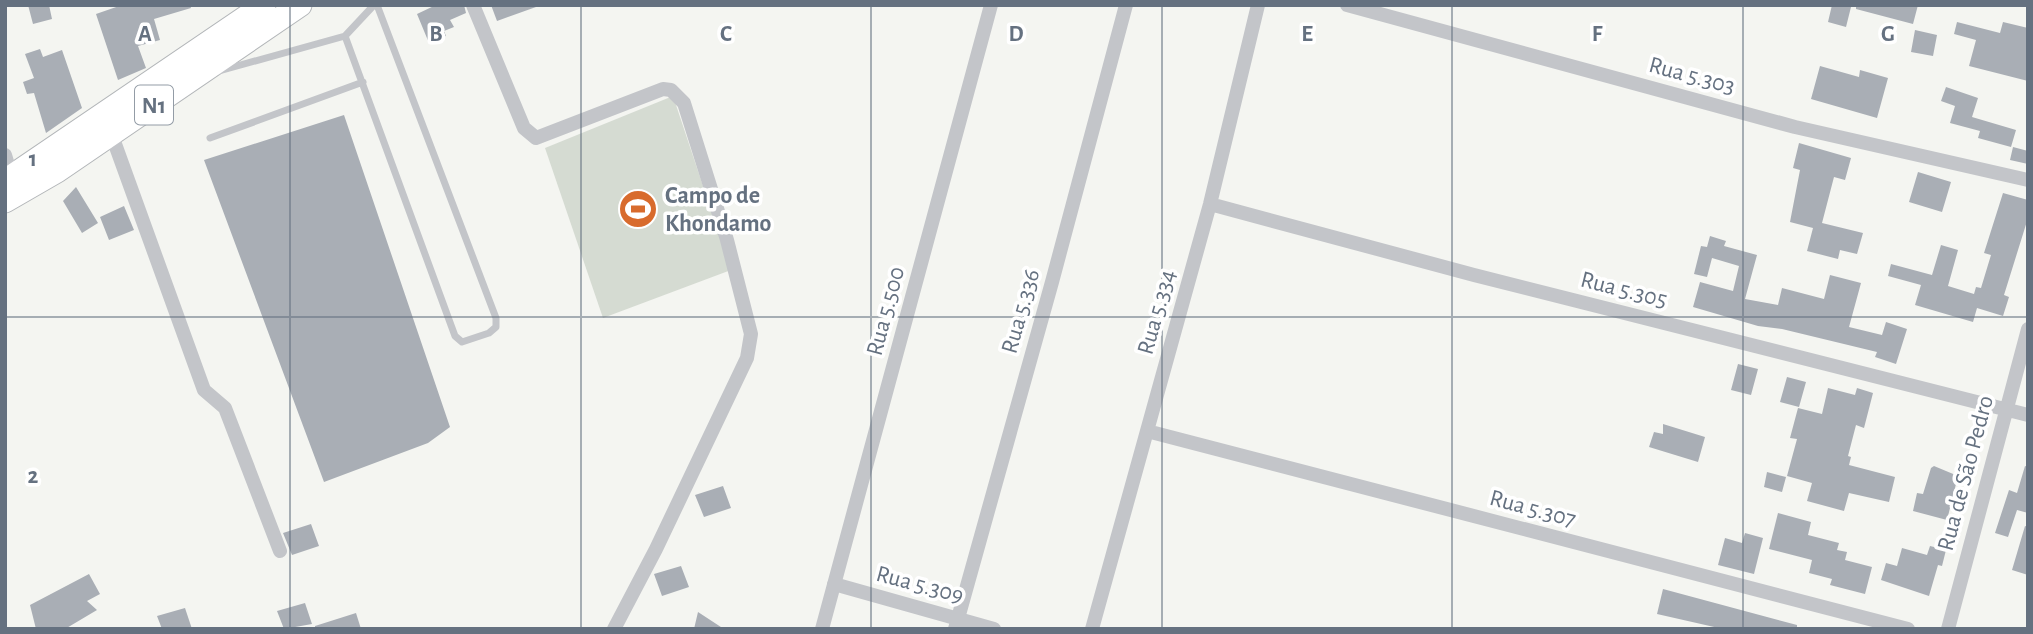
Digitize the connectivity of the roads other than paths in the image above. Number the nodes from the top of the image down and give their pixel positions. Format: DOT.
graph roads {
  1 [pos="264,5"];
  2 [pos="300,5"];
  3 [pos="375,5"];
  4 [pos="473,5"];
  5 [pos="991,5"];
  6 [pos="1126,5"];
  7 [pos="1258,5"];
  8 [pos="1347,5"];
  9 [pos="345,36"];
  10 [pos="195,78"];
  11 [pos="363,82"];
  12 [pos="111,134"];
  13 [pos="210,138"];
  14 [pos="5,155"];
  15 [pos="9,179"];
  16 [pos="2028,180"];
  17 [pos="5,201"];
  18 [pos="1210,204"];
  19 [pos="2028,329"];
  20 [pos="2005,408"];
  21 [pos="2028,415"];
  22 [pos="1147,431"];
  23 [pos="280,551"];
  24 [pos="834,584"];
  25 [pos="956,623"];
  26 [pos="614,629"];
  27 [pos="822,629"];
  28 [pos="993,629"];
  29 [pos="1092,629"];
  30 [pos="1908,629"];
  31 [pos="1948,629"];
  1 -- 15 [label="highway, N1"];
  2 -- 10 [label="highway, N1"];
  3 -- 9 [label="lane"];
  3 -- 11 [label="lane"];
  4 -- 26 [label="street"];
  5 -- 24 [label="street, Rua 5.500"];
  6 -- 25 [label="street, Rua 5.336"];
  7 -- 18 [label="street, Rua 5.334"];
  8 -- 16 [label="street, Rua 5.303"];
  9 -- 10 [label="lane"];
  9 -- 11 [label="lane"];
  10 -- 12 [label="highway, N1"];
  11 -- 13 [label="lane"];
  12 -- 17 [label="highway, N1"];
  12 -- 23 [label="street"];
  14 -- 15 [label="street"];
  18 -- 20 [label="street, Rua 5.305"];
  18 -- 22 [label="street, Rua 5.334"];
  19 -- 20 [label="street, Rua de São Pedro"];
  20 -- 21 [label="street, Rua 5.305"];
  20 -- 31 [label="street, Rua de São Pedro"];
  22 -- 29 [label="street, Rua 5.334"];
  22 -- 30 [label="street, Rua 5.307"];
  24 -- 25 [label="street, Rua 5.309"];
  24 -- 27 [label="street, Rua 5.500"];
  25 -- 28 [label="street, Rua 5.309"];
}
